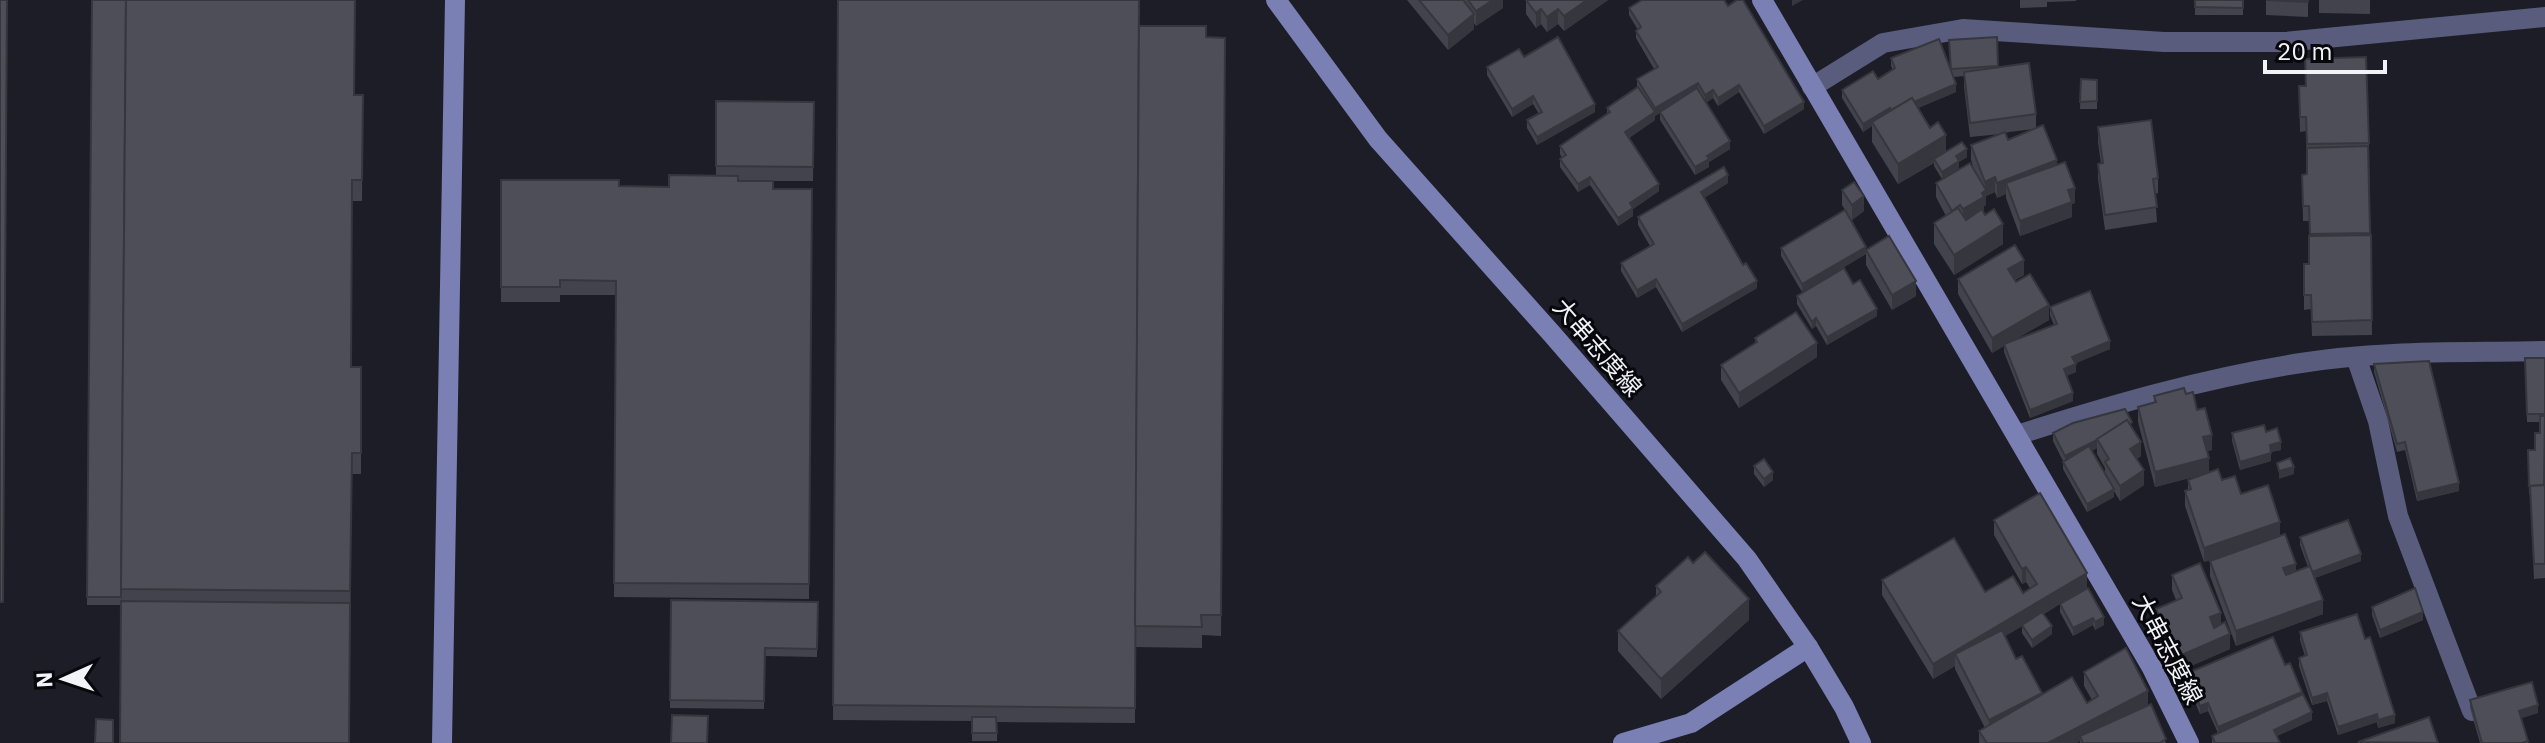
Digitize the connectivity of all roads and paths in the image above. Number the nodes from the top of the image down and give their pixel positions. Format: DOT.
graph roads {
  1 [pos="455,0"];
  2 [pos="1276,0"];
  3 [pos="1762,0"];
  4 [pos="2545,17"];
  5 [pos="1812,87"];
  6 [pos="2545,351"];
  7 [pos="2356,357"];
  8 [pos="2017,435"];
  9 [pos="1808,647"];
  10 [pos="2472,711"];
  11 [pos="442,743"];
  12 [pos="1623,743"];
  13 [pos="1861,743"];
  14 [pos="2189,743"];
  1 -- 11 [label="main road"];
  2 -- 9 [label="main road, 大串志度線"];
  3 -- 5 [label="main road, 大串志度線"];
  4 -- 5 [label="street"];
  5 -- 8 [label="main road, 大串志度線"];
  6 -- 7 [label="street"];
  7 -- 8 [label="street"];
  7 -- 10 [label="street"];
  8 -- 14 [label="main road, 大串志度線"];
  9 -- 12 [label="main road"];
  9 -- 13 [label="main road, 大串志度線"];
}
